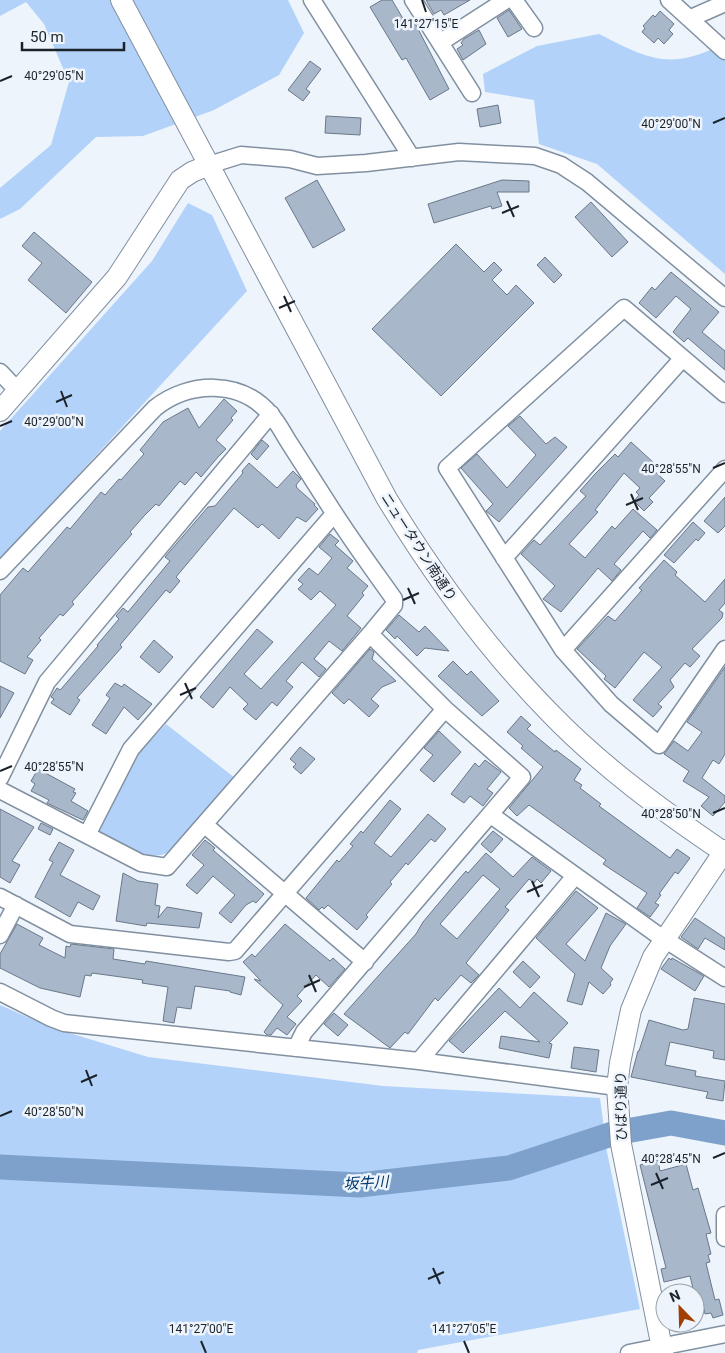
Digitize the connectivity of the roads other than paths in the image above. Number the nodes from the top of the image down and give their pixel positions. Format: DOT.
graph roads {
  1 [pos="121,0"];
  2 [pos="312,0"];
  3 [pos="413,0"];
  4 [pos="506,0"];
  5 [pos="514,0"];
  6 [pos="669,0"];
  7 [pos="725,2"];
  8 [pos="691,18"];
  9 [pos="534,28"];
  10 [pos="441,42"];
  11 [pos="725,51"];
  12 [pos="472,93"];
  13 [pos="412,158"];
  14 [pos="209,165"];
  15 [pos="725,298"];
  16 [pos="682,359"];
  17 [pos="0,372"];
  18 [pos="18,391"];
  19 [pos="725,394"];
  20 [pos="0,411"];
  21 [pos="271,414"];
  22 [pos="725,469"];
  23 [pos="334,514"];
  24 [pos="504,558"];
  25 [pos="0,571"];
  26 [pos="370,634"];
  27 [pos="725,649"];
  28 [pos="563,650"];
  29 [pos="445,709"];
  30 [pos="0,778"];
  31 [pos="0,790"];
  32 [pos="491,815"];
  33 [pos="205,825"];
  34 [pos="87,835"];
  35 [pos="725,852"];
  36 [pos="574,876"];
  37 [pos="285,894"];
  38 [pos="0,897"];
  39 [pos="16,905"];
  40 [pos="0,935"];
  41 [pos="664,939"];
  42 [pos="365,962"];
  43 [pos="725,978"];
  44 [pos="0,992"];
  45 [pos="296,1048"];
  46 [pos="419,1061"];
  47 [pos="617,1095"];
  48 [pos="725,1215"];
  49 [pos="725,1238"];
  50 [pos="725,1334"];
  51 [pos="663,1350"];
  52 [pos="629,1353"];
  1 -- 14 [label="street, ニュータウン南通り"];
  2 -- 13 [label="street"];
  3 -- 10 [label="street"];
  4 -- 10 [label="street"];
  5 -- 9 [label="street"];
  6 -- 8 [label="street"];
  7 -- 8 [label="street"];
  8 -- 11 [label="street"];
  10 -- 12 [label="street"];
  13 -- 14 [label="street"];
  13 -- 15 [label="street"];
  14 -- 18 [label="street"];
  14 -- 35 [label="street, ニュータウン南通り"];
  16 -- 19 [label="street"];
  16 -- 24 [label="street"];
  16 -- 24 [label="street"];
  17 -- 18 [label="street"];
  18 -- 20 [label="street"];
  21 -- 23 [label="street"];
  21 -- 25 [label="street"];
  21 -- 30 [label="street"];
  22 -- 28 [label="street"];
  23 -- 26 [label="street"];
  23 -- 34 [label="street"];
  24 -- 28 [label="street"];
  26 -- 29 [label="street"];
  26 -- 33 [label="street"];
  27 -- 28 [label="street"];
  29 -- 32 [label="street"];
  29 -- 37 [label="street"];
  31 -- 34 [label="street"];
  32 -- 36 [label="street"];
  32 -- 42 [label="street"];
  33 -- 34 [label="street"];
  33 -- 37 [label="street"];
  35 -- 41 [label="street, ひばり通り"];
  36 -- 41 [label="street"];
  36 -- 46 [label="street"];
  37 -- 39 [label="street"];
  37 -- 42 [label="street"];
  38 -- 39 [label="street"];
  39 -- 40 [label="street"];
  41 -- 43 [label="street"];
  41 -- 47 [label="street, ひばり通り"];
  42 -- 45 [label="street"];
  44 -- 45 [label="street"];
  45 -- 46 [label="street"];
  46 -- 47 [label="street"];
  47 -- 51 [label="street, ひばり通り"];
  48 -- 49 [label="street"];
  50 -- 51 [label="street"];
  51 -- 52 [label="street"];
}
